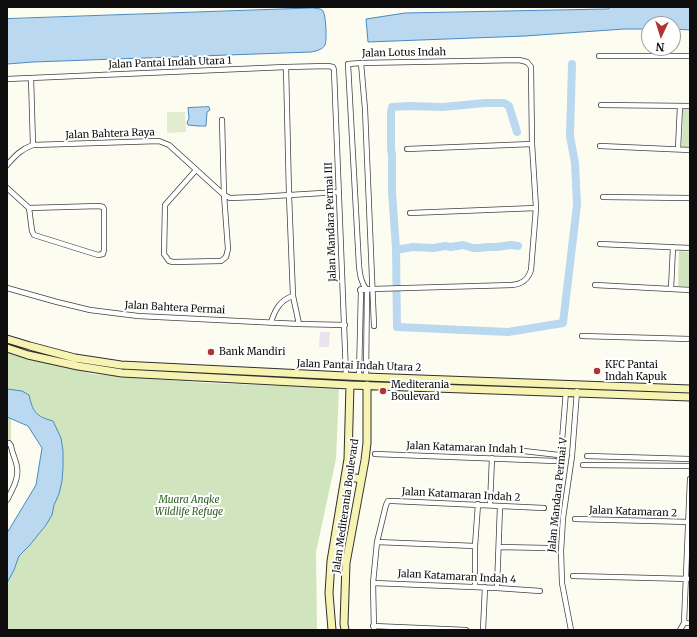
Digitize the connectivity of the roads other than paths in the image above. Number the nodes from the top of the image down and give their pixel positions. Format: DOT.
graph roads {
  1 [pos="599,56"];
  2 [pos="690,56"];
  3 [pos="361,63"];
  4 [pos="286,67"];
  5 [pos="333,68"];
  6 [pos="31,78"];
  7 [pos="7,79"];
  8 [pos="602,105"];
  9 [pos="680,106"];
  10 [pos="690,106"];
  11 [pos="222,120"];
  12 [pos="532,144"];
  13 [pos="33,146"];
  14 [pos="600,146"];
  15 [pos="678,149"];
  16 [pos="407,150"];
  17 [pos="690,150"];
  18 [pos="7,165"];
  19 [pos="196,170"];
  20 [pos="7,188"];
  21 [pos="339,192"];
  22 [pos="224,195"];
  23 [pos="289,195"];
  24 [pos="603,197"];
  25 [pos="690,198"];
  26 [pos="29,208"];
  27 [pos="536,208"];
  28 [pos="410,213"];
  29 [pos="600,244"];
  30 [pos="673,247"];
  31 [pos="690,248"];
  32 [pos="596,286"];
  33 [pos="7,288"];
  34 [pos="366,289"];
  35 [pos="670,289"];
  36 [pos="690,290"];
  37 [pos="293,296"];
  38 [pos="272,322"];
  39 [pos="300,324"];
  40 [pos="345,325"];
  41 [pos="374,326"];
  42 [pos="582,336"];
  43 [pos="7,339"];
  44 [pos="690,339"];
  45 [pos="7,348"];
  46 [pos="346,376"];
  47 [pos="363,376"];
  48 [pos="567,384"];
  49 [pos="577,384"];
  50 [pos="350,385"];
  51 [pos="367,385"];
  52 [pos="386,386"];
  53 [pos="690,389"];
  54 [pos="566,393"];
  55 [pos="576,393"];
  56 [pos="690,397"];
  57 [pos="7,443"];
  58 [pos="9,448"];
  59 [pos="506,449"];
  60 [pos="375,454"];
  61 [pos="587,456"];
  62 [pos="492,458"];
  63 [pos="690,459"];
  64 [pos="555,461"];
  65 [pos="583,465"];
  66 [pos="690,466"];
  67 [pos="345,476"];
  68 [pos="361,479"];
  69 [pos="690,479"];
  70 [pos="7,485"];
  71 [pos="14,487"];
  72 [pos="7,500"];
  73 [pos="478,504"];
  74 [pos="490,505"];
  75 [pos="500,506"];
  76 [pos="544,508"];
  77 [pos="575,519"];
  78 [pos="689,522"];
  79 [pos="377,542"];
  80 [pos="476,546"];
  81 [pos="498,547"];
  82 [pos="547,548"];
  83 [pos="573,576"];
  84 [pos="688,579"];
  85 [pos="373,583"];
  86 [pos="475,587"];
  87 [pos="485,588"];
  88 [pos="496,588"];
  89 [pos="540,591"];
  90 [pos="684,623"];
  91 [pos="690,623"];
  92 [pos="374,628"];
  93 [pos="332,630"];
  94 [pos="345,630"];
  95 [pos="466,630"];
  96 [pos="482,630"];
  97 [pos="571,630"];
  98 [pos="680,630"];
  1 -- 2 [label="street"];
  3 -- 12 [label="street, Jalan Lotus Indah"];
  3 -- 34 [label="street"];
  3 -- 34 [label="street, Jalan Lotus Indah"];
  4 -- 5 [label="street, Jalan Pantai Indah Utara 1"];
  4 -- 6 [label="street, Jalan Pantai Indah Utara 1"];
  4 -- 23 [label="street"];
  5 -- 21 [label="street, Jalan Mandara Permai III"];
  6 -- 7 [label="street, Jalan Pantai Indah Utara 1"];
  6 -- 13 [label="street"];
  8 -- 9 [label="street"];
  9 -- 10 [label="street"];
  9 -- 15 [label="street"];
  11 -- 22 [label="street"];
  12 -- 16 [label="street"];
  12 -- 27 [label="street, Jalan Lotus Indah"];
  13 -- 18 [label="street, Jalan Bahtera Raya"];
  13 -- 19 [label="street, Jalan Bahtera Raya"];
  14 -- 15 [label="street"];
  15 -- 17 [label="street"];
  19 -- 22 [label="street, Jalan Bahtera Raya"];
  19 -- 22 [label="street"];
  20 -- 26 [label="street"];
  21 -- 23 [label="street"];
  21 -- 40 [label="street, Jalan Mandara Permai III"];
  22 -- 23 [label="street"];
  23 -- 37 [label="street"];
  24 -- 25 [label="street"];
  26 -- 26 [label="street"];
  27 -- 28 [label="street"];
  27 -- 34 [label="street, Jalan Lotus Indah"];
  29 -- 30 [label="street"];
  30 -- 31 [label="street"];
  30 -- 35 [label="street"];
  32 -- 35 [label="street"];
  33 -- 38 [label="street, Jalan Bahtera Permai"];
  34 -- 41 [label="street"];
  34 -- 47 [label="street, Jalan Lotus Indah"];
  35 -- 36 [label="street"];
  37 -- 38 [label="street"];
  37 -- 39 [label="street"];
  38 -- 39 [label="street, Jalan Bahtera Permai"];
  39 -- 40 [label="street, Jalan Bahtera Permai"];
  40 -- 46 [label="street, Jalan Mandara Permai III"];
  42 -- 44 [label="street"];
  43 -- 46 [label="street, Jalan Pantai Indah Utara 2"];
  45 -- 50 [label="street, Jalan Pantai Indah Utara 2"];
  46 -- 47 [label="street, Jalan Pantai Indah Utara 2"];
  47 -- 48 [label="street, Jalan Pantai Indah Utara 2"];
  47 -- 52 [label="street"];
  48 -- 49 [label="street, Jalan Pantai Indah Utara 2"];
  48 -- 54 [label="street, Jalan Katamaran Indah 1"];
  49 -- 53 [label="street, Jalan Pantai Indah Utara 2"];
  49 -- 55 [label="street, Jalan Mandara Permai V"];
  50 -- 51 [label="street, Jalan Pantai Indah Utara 2"];
  50 -- 67 [label="street, Jalan Mediterania Boulevard"];
  51 -- 52 [label="street, Jalan Pantai Indah Utara 2"];
  51 -- 68 [label="street, Jalan Mediterania Boulevard"];
  52 -- 54 [label="street, Jalan Pantai Indah Utara 2"];
  54 -- 55 [label="street, Jalan Pantai Indah Utara 2"];
  54 -- 59 [label="street, Jalan Katamaran Indah 1"];
  55 -- 56 [label="street, Jalan Pantai Indah Utara 2"];
  55 -- 97 [label="street, Jalan Mandara Permai V"];
  57 -- 58 [label="street"];
  58 -- 71 [label="street"];
  60 -- 62 [label="street, Jalan Katamaran Indah 1"];
  61 -- 63 [label="street"];
  62 -- 64 [label="street, Jalan Katamaran Indah 1"];
  62 -- 74 [label="street"];
  65 -- 66 [label="street"];
  67 -- 68 [label="street"];
  67 -- 93 [label="street, Jalan Mediterania Boulevard"];
  68 -- 94 [label="street, Jalan Mediterania Boulevard"];
  69 -- 78 [label="street"];
  70 -- 71 [label="street"];
  71 -- 72 [label="street"];
  73 -- 74 [label="street, Jalan Katamaran Indah 2"];
  73 -- 79 [label="street, Jalan Katamaran Indah 2"];
  73 -- 80 [label="street"];
  74 -- 75 [label="street, Jalan Katamaran Indah 2"];
  75 -- 76 [label="street, Jalan Katamaran Indah 2"];
  75 -- 81 [label="street"];
  77 -- 78 [label="street, Jalan Katamaran 2"];
  78 -- 84 [label="street"];
  79 -- 80 [label="street"];
  79 -- 85 [label="street, Jalan Katamaran Indah 2"];
  80 -- 86 [label="street"];
  81 -- 82 [label="street"];
  81 -- 88 [label="street"];
  83 -- 84 [label="street"];
  84 -- 90 [label="street"];
  85 -- 86 [label="street, Jalan Katamaran Indah 4"];
  85 -- 92 [label="street, Jalan Katamaran Indah 2"];
  86 -- 87 [label="street, Jalan Katamaran Indah 4"];
  87 -- 88 [label="street, Jalan Katamaran Indah 4"];
  87 -- 96 [label="street"];
  88 -- 89 [label="street, Jalan Katamaran Indah 4"];
  90 -- 91 [label="street"];
  90 -- 98 [label="street"];
  92 -- 95 [label="street"];
}
